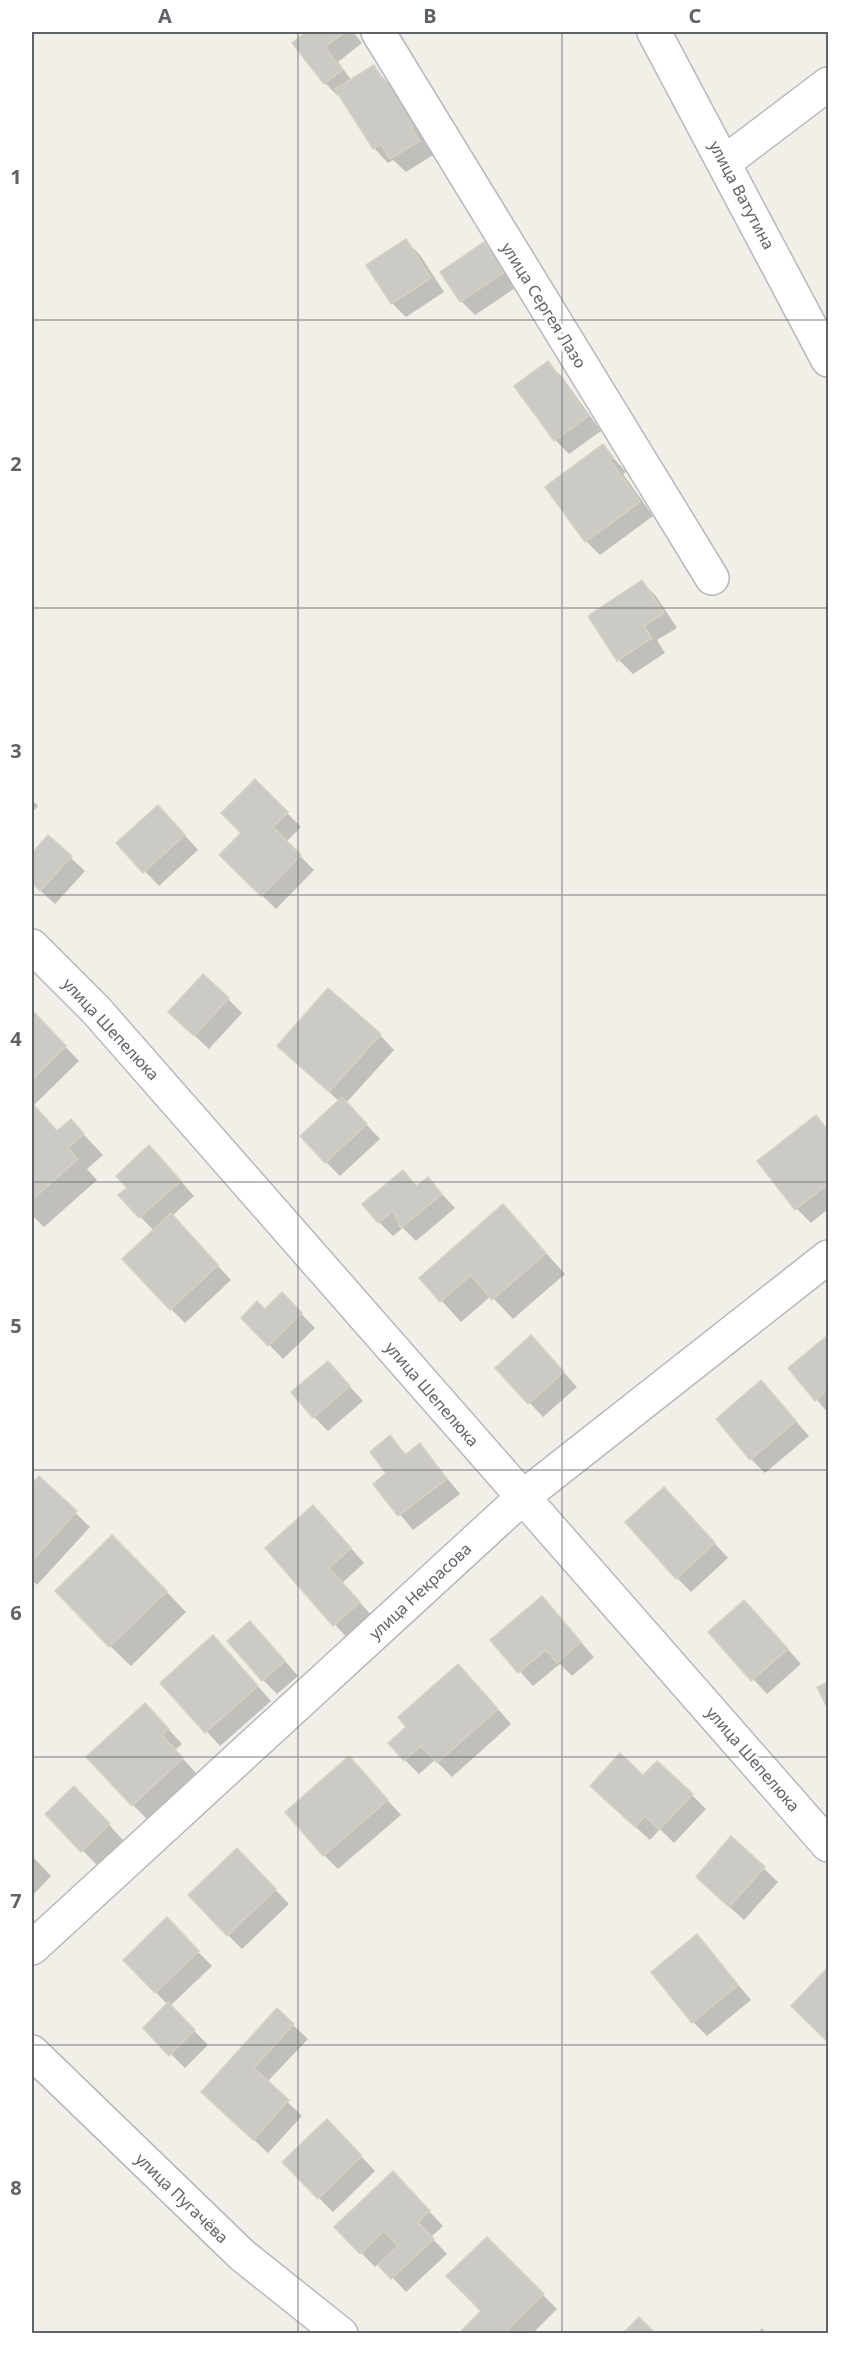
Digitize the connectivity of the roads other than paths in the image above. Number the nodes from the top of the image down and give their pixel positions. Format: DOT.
graph roads {
  1 [pos="378,32"];
  2 [pos="654,32"];
  3 [pos="828,84"];
  4 [pos="725,162"];
  5 [pos="828,360"];
  6 [pos="712,578"];
  7 [pos="32,946"];
  8 [pos="828,1257"];
  9 [pos="523,1497"];
  10 [pos="828,1845"];
  11 [pos="32,1948"];
  12 [pos="32,2052"];
  13 [pos="341,2334"];
  1 -- 6 [label="street, улица Сергея Лазо"];
  2 -- 4 [label="street, улица Ватутина"];
  3 -- 4 [label="street"];
  4 -- 5 [label="street, улица Ватутина"];
  7 -- 9 [label="street, улица Шепелюка"];
  8 -- 9 [label="street, улица Некрасова"];
  9 -- 10 [label="street, улица Шепелюка"];
  9 -- 11 [label="street, улица Некрасова"];
  12 -- 13 [label="street, улица Пугачёва"];
}
